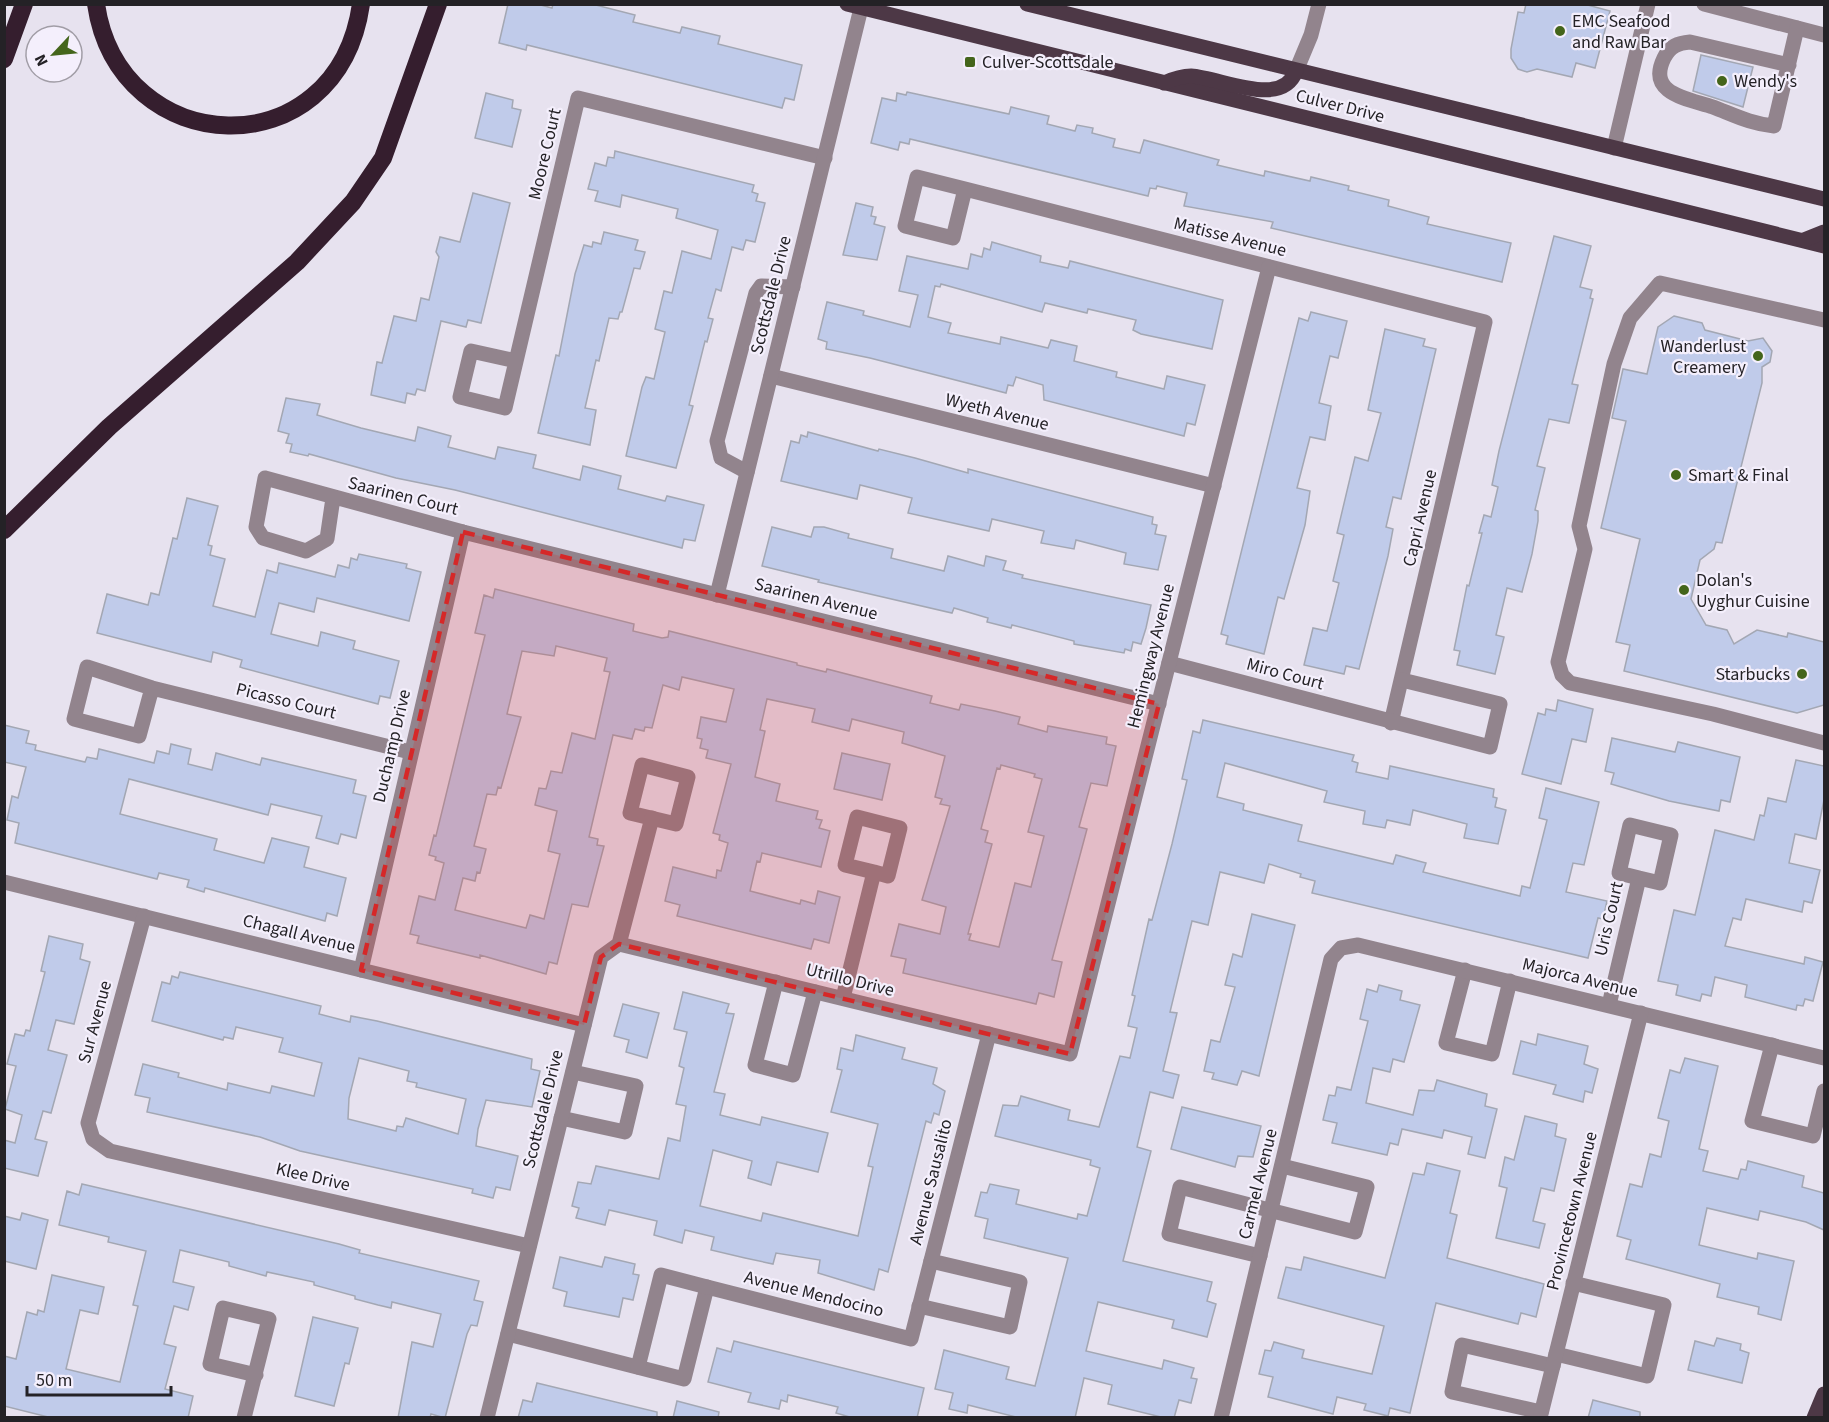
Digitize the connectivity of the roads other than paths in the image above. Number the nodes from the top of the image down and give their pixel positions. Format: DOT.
graph roads {
  1 [pos="24,4"];
  2 [pos="96,4"];
  3 [pos="361,4"];
  4 [pos="438,4"];
  5 [pos="1027,4"];
  6 [pos="1319,4"];
  7 [pos="1648,4"];
  8 [pos="1704,4"];
  9 [pos="857,6"];
  10 [pos="1797,28"];
  11 [pos="1824,35"];
  12 [pos="4,59"];
  13 [pos="1789,65"];
  14 [pos="1296,70"];
  15 [pos="1164,83"];
  16 [pos="1614,148"];
  17 [pos="825,158"];
  18 [pos="965,189"];
  19 [pos="1824,199"];
  20 [pos="1824,232"];
  21 [pos="1804,240"];
  22 [pos="1824,246"];
  23 [pos="1269,267"];
  24 [pos="793,287"];
  25 [pos="1824,320"];
  26 [pos="1485,322"];
  27 [pos="516,361"];
  28 [pos="771,376"];
  29 [pos="747,472"];
  30 [pos="1214,486"];
  31 [pos="333,498"];
  32 [pos="4,531"];
  33 [pos="463,532"];
  34 [pos="717,595"];
  35 [pos="1169,663"];
  36 [pos="1402,680"];
  37 [pos="152,688"];
  38 [pos="1159,704"];
  39 [pos="1391,723"];
  40 [pos="1824,743"];
  41 [pos="410,752"];
  42 [pos="652,818"];
  43 [pos="874,872"];
  44 [pos="1639,878"];
  45 [pos="4,882"];
  46 [pos="144,916"];
  47 [pos="620,944"];
  48 [pos="1330,959"];
  49 [pos="361,970"];
  50 [pos="1465,970"];
  51 [pos="1510,981"];
  52 [pos="776,982"];
  53 [pos="815,992"];
  54 [pos="843,998"];
  55 [pos="1609,1005"];
  56 [pos="1641,1013"];
  57 [pos="584,1025"];
  58 [pos="989,1034"];
  59 [pos="1772,1045"];
  60 [pos="1070,1054"];
  61 [pos="1824,1058"];
  62 [pos="573,1072"];
  63 [pos="1824,1091"];
  64 [pos="561,1118"];
  65 [pos="93,1139"];
  66 [pos="1282,1166"];
  67 [pos="1271,1210"];
  68 [pos="529,1246"];
  69 [pos="1260,1256"];
  70 [pos="931,1261"];
  71 [pos="1573,1283"];
  72 [pos="707,1287"];
  73 [pos="919,1306"];
  74 [pos="508,1334"];
  75 [pos="911,1339"];
  76 [pos="1554,1360"];
  77 [pos="638,1367"];
  78 [pos="256,1375"];
  79 [pos="1824,1394"];
  80 [pos="1540,1415"];
  81 [pos="244,1418"];
  82 [pos="487,1418"];
  83 [pos="1221,1418"];
  84 [pos="1814,1418"];
  1 -- 12 [label="highway"];
  2 -- 3 [label="highway"];
  4 -- 32 [label="highway"];
  5 -- 14 [label="main road, Culver Drive"];
  6 -- 14 [label="street"];
  7 -- 16 [label="street"];
  8 -- 10 [label="street"];
  9 -- 15 [label="main road, Culver Drive"];
  9 -- 17 [label="street, Scottsdale Drive"];
  10 -- 11 [label="street"];
  10 -- 13 [label="street"];
  13 -- 13 [label="street"];
  14 -- 15 [label="main road"];
  14 -- 16 [label="main road, Culver Drive"];
  15 -- 21 [label="main road, Culver Drive"];
  16 -- 19 [label="main road, Culver Drive"];
  17 -- 24 [label="street, Scottsdale Drive"];
  17 -- 27 [label="street, Moore Court"];
  18 -- 18 [label="street, Matisse Avenue"];
  18 -- 23 [label="street, Matisse Avenue"];
  20 -- 21 [label="main road"];
  21 -- 22 [label="main road, Culver Drive"];
  23 -- 26 [label="street, Matisse Avenue"];
  23 -- 30 [label="street, Hemingway Avenue"];
  24 -- 28 [label="street, Scottsdale Drive"];
  24 -- 29 [label="street"];
  25 -- 40 [label="street"];
  26 -- 36 [label="street, Capri Avenue"];
  28 -- 29 [label="street, Scottsdale Drive"];
  28 -- 30 [label="street, Wyeth Avenue"];
  29 -- 34 [label="street, Scottsdale Drive"];
  30 -- 35 [label="street, Hemingway Avenue"];
  31 -- 31 [label="street, Saarinen Court"];
  31 -- 33 [label="street, Saarinen Court"];
  33 -- 34 [label="street, Saarinen Avenue"];
  33 -- 41 [label="street, Duchamp Drive"];
  34 -- 38 [label="street, Saarinen Avenue"];
  35 -- 38 [label="street, Hemingway Avenue"];
  35 -- 39 [label="street, Miro Court"];
  36 -- 39 [label="street, Capri Avenue"];
  36 -- 39 [label="street, Miro Court"];
  37 -- 37 [label="street, Picasso Court"];
  37 -- 41 [label="street, Picasso Court"];
  38 -- 60 [label="street, Hemingway Avenue"];
  41 -- 49 [label="street, Duchamp Drive"];
  42 -- 42 [label="street"];
  42 -- 47 [label="street"];
  43 -- 54 [label="street"];
  44 -- 55 [label="street, Uris Court"];
  45 -- 46 [label="street, Chagall Avenue"];
  46 -- 49 [label="street, Chagall Avenue"];
  46 -- 65 [label="street, Sur Avenue"];
  47 -- 52 [label="street, Utrillo Drive"];
  47 -- 57 [label="street, Scottsdale Drive"];
  48 -- 50 [label="street, Majorca Avenue"];
  48 -- 66 [label="street, Carmel Avenue"];
  49 -- 57 [label="street, Chagall Avenue"];
  50 -- 51 [label="street, Majorca Avenue"];
  50 -- 51 [label="street"];
  51 -- 55 [label="street, Majorca Avenue"];
  52 -- 53 [label="street, Utrillo Drive"];
  52 -- 53 [label="street"];
  53 -- 54 [label="street, Utrillo Drive"];
  54 -- 58 [label="street, Utrillo Drive"];
  55 -- 56 [label="street, Majorca Avenue"];
  56 -- 59 [label="street, Majorca Avenue"];
  56 -- 71 [label="street, Provincetown Avenue"];
  57 -- 62 [label="street, Scottsdale Drive"];
  58 -- 60 [label="street, Utrillo Drive"];
  58 -- 70 [label="street, Avenue Sausalito"];
  59 -- 61 [label="street, Majorca Avenue"];
  59 -- 63 [label="street"];
  62 -- 64 [label="street, Scottsdale Drive"];
  62 -- 64 [label="street"];
  64 -- 68 [label="street, Scottsdale Drive"];
  65 -- 68 [label="street, Klee Drive"];
  66 -- 67 [label="street, Carmel Avenue"];
  66 -- 67 [label="street"];
  67 -- 69 [label="street, Carmel Avenue"];
  67 -- 69 [label="street"];
  68 -- 74 [label="street, Scottsdale Drive"];
  69 -- 83 [label="street, Carmel Avenue"];
  70 -- 73 [label="street, Avenue Sausalito"];
  70 -- 73 [label="street"];
  71 -- 76 [label="street, Provincetown Avenue"];
  71 -- 76 [label="street"];
  72 -- 75 [label="street, Avenue Mendocino"];
  72 -- 77 [label="street"];
  72 -- 77 [label="street, Avenue Mendocino"];
  73 -- 75 [label="street, Avenue Sausalito"];
  74 -- 77 [label="street"];
  74 -- 82 [label="street, Scottsdale Drive"];
  76 -- 80 [label="street, Provincetown Avenue"];
  76 -- 80 [label="street"];
  78 -- 78 [label="street"];
  78 -- 81 [label="street"];
  79 -- 84 [label="main road"];
}
